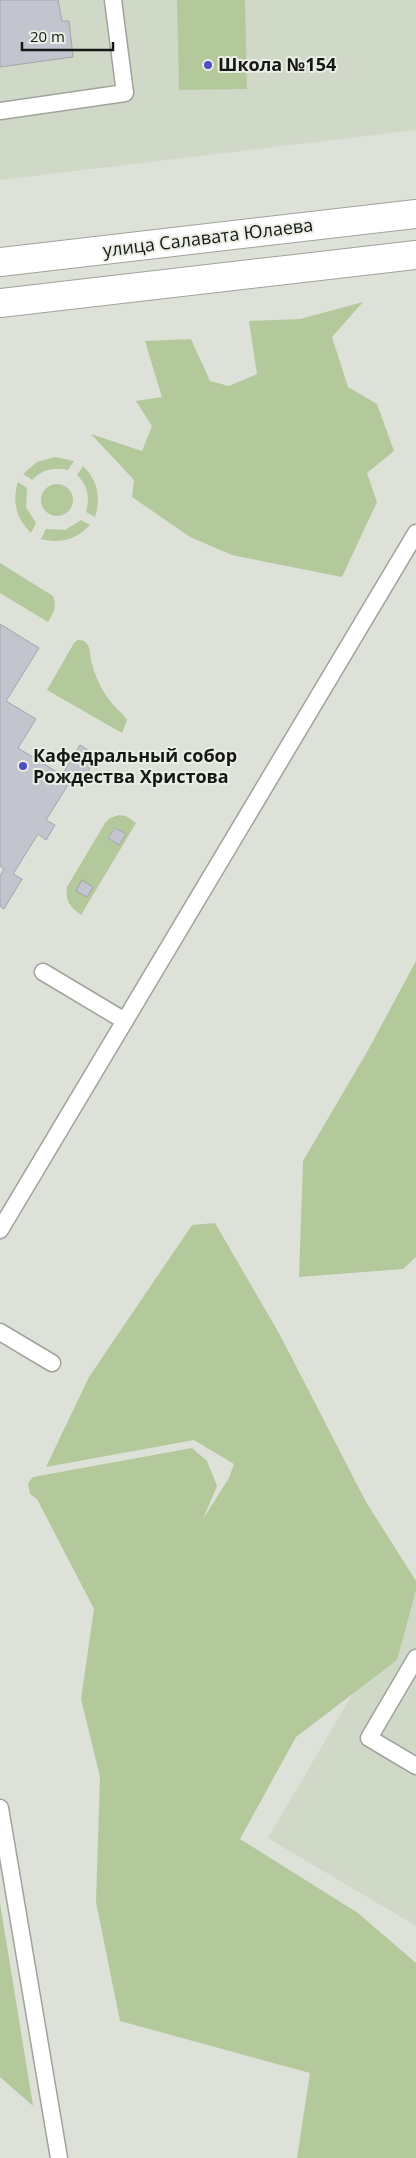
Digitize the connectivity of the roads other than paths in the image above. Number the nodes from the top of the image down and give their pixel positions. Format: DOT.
graph roads {
  1 [pos="113,0"];
  2 [pos="0,111"];
  3 [pos="416,214"];
  4 [pos="416,256"];
  5 [pos="0,262"];
  6 [pos="0,303"];
  7 [pos="416,533"];
  8 [pos="43,972"];
  9 [pos="125,1021"];
  10 [pos="2,1224"];
  11 [pos="0,1332"];
  12 [pos="52,1363"];
  13 [pos="416,1658"];
  14 [pos="416,1766"];
  15 [pos="0,1808"];
  16 [pos="59,2158"];
  1 -- 2 [label="lane"];
  3 -- 5 [label="main road, улица Салавата Юлаева"];
  4 -- 6 [label="main road"];
  7 -- 9 [label="lane"];
  8 -- 9 [label="lane"];
  9 -- 10 [label="lane"];
  11 -- 12 [label="lane"];
  13 -- 14 [label="lane"];
  15 -- 16 [label="lane"];
}
